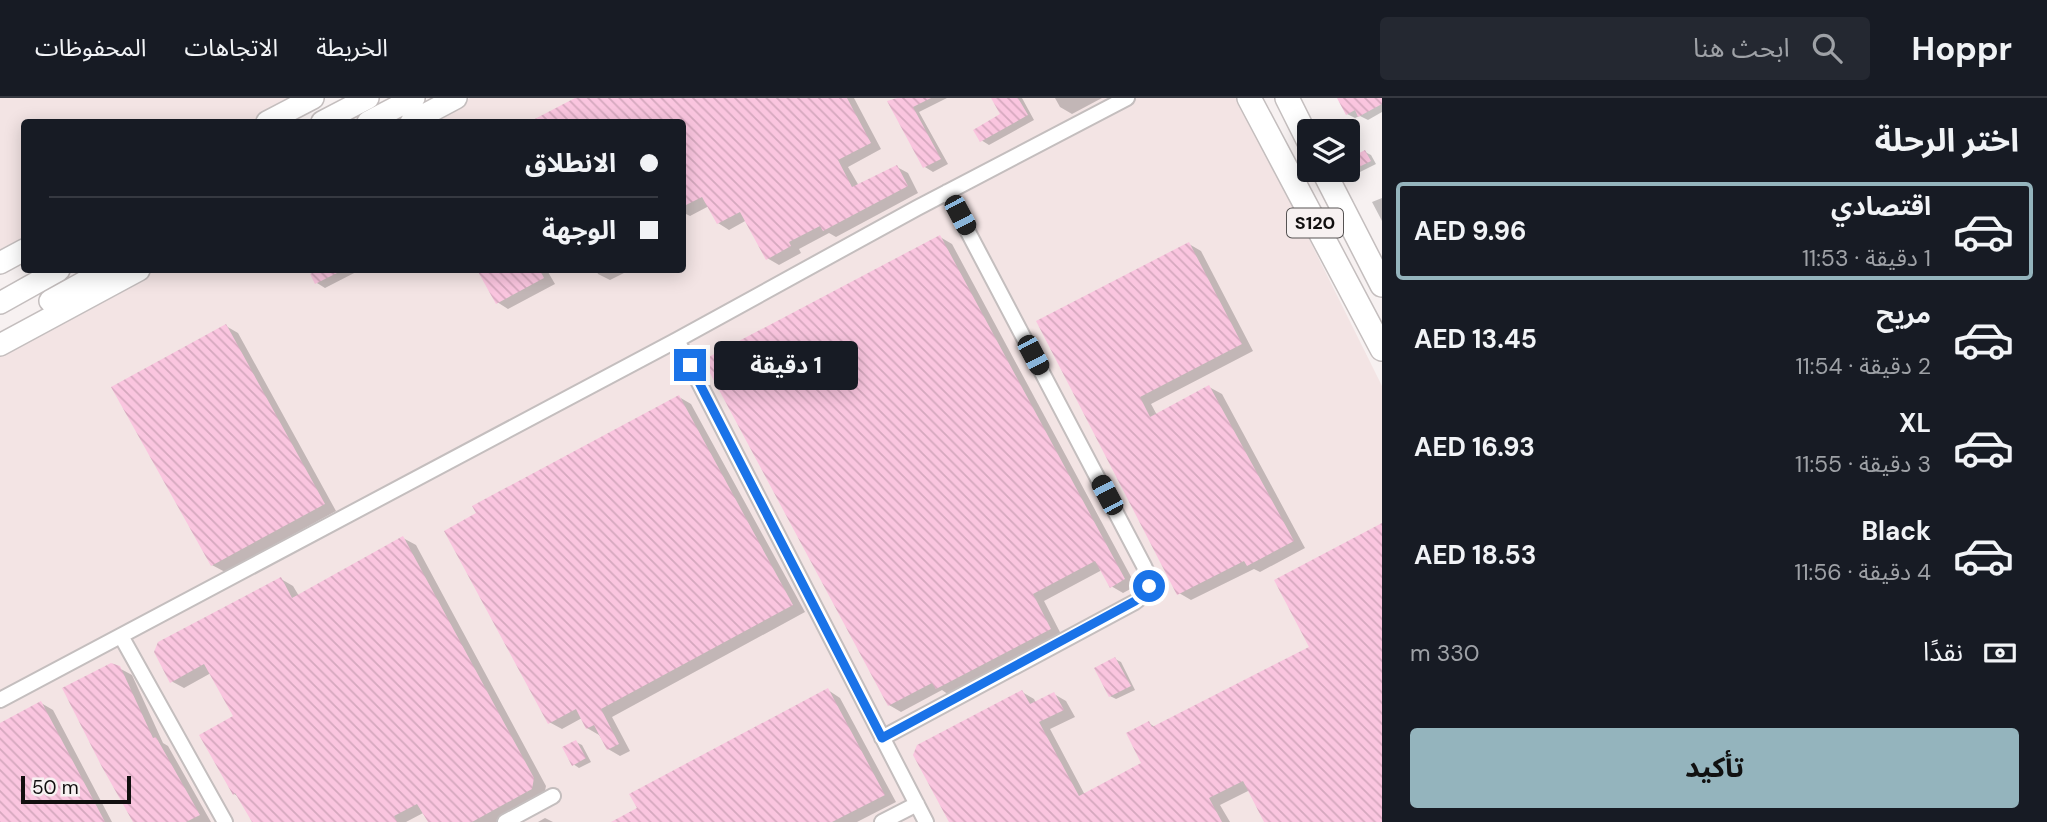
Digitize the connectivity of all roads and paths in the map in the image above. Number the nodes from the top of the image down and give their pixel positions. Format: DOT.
graph roads {
  1 [pos="313,98"];
  2 [pos="368,98"];
  3 [pos="414,98"];
  4 [pos="456,98"];
  5 [pos="1127,98"];
  6 [pos="1249,98"];
  7 [pos="1287,98"];
  8 [pos="273,119"];
  9 [pos="328,119"];
  10 [pos="374,119"];
  11 [pos="417,119"];
  12 [pos="1298,119"];
  13 [pos="1329,182"];
  14 [pos="947,192"];
  15 [pos="21,252"];
  16 [pos="0,263"];
  17 [pos="54,273"];
  18 [pos="101,273"];
  19 [pos="133,273"];
  20 [pos="1382,285"];
  21 [pos="0,303"];
  22 [pos="0,330"];
  23 [pos="677,340"];
  24 [pos="0,345"];
  25 [pos="1382,349"];
  26 [pos="121,636"];
  27 [pos="0,700"];
  28 [pos="882,738"];
  29 [pos="553,796"];
  30 [pos="917,804"];
  31 [pos="225,822"];
  32 [pos="505,822"];
  33 [pos="882,822"];
  34 [pos="926,822"];
  1 -- 8 [label="main road"];
  2 -- 9 [label="main road"];
  3 -- 10 [label="main road"];
  4 -- 11 [label="main road"];
  5 -- 14 [label="street"];
  6 -- 25 [label="main road, S120"];
  7 -- 12 [label="main road"];
  13 -- 20 [label="main road, S120"];
  14 -- 23 [label="street"];
  14 -- 28 [label="street"];
  15 -- 16 [label="main road"];
  17 -- 21 [label="main road"];
  18 -- 22 [label="main road"];
  19 -- 24 [label="main road"];
  23 -- 26 [label="street"];
  23 -- 28 [label="street"];
  26 -- 27 [label="street"];
  26 -- 31 [label="street"];
  28 -- 30 [label="street"];
  29 -- 32 [label="street"];
  30 -- 33 [label="street"];
  30 -- 34 [label="street"];
}
